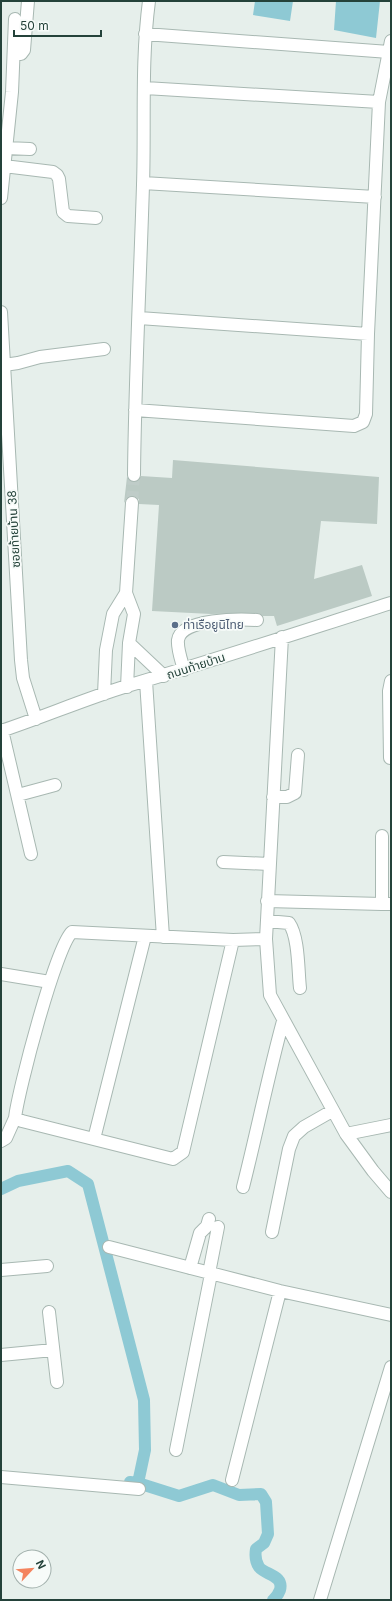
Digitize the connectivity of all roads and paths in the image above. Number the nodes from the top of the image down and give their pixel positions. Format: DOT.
graph roads {
  1 [pos="28,1"];
  2 [pos="149,1"];
  3 [pos="15,19"];
  4 [pos="145,34"];
  5 [pos="390,46"];
  6 [pos="14,54"];
  7 [pos="145,88"];
  8 [pos="6,90"];
  9 [pos="379,102"];
  10 [pos="6,148"];
  11 [pos="30,149"];
  12 [pos="4,166"];
  13 [pos="143,183"];
  14 [pos="374,197"];
  15 [pos="1,198"];
  16 [pos="96,218"];
  17 [pos="1,312"];
  18 [pos="139,318"];
  19 [pos="1,319"];
  20 [pos="368,334"];
  21 [pos="104,349"];
  22 [pos="2,350"];
  23 [pos="4,365"];
  24 [pos="135,410"];
  25 [pos="134,475"];
  26 [pos="132,503"];
  27 [pos="126,593"];
  28 [pos="391,604"];
  29 [pos="257,620"];
  30 [pos="282,637"];
  31 [pos="129,643"];
  32 [pos="184,670"];
  33 [pos="164,676"];
  34 [pos="146,681"];
  35 [pos="391,681"];
  36 [pos="127,686"];
  37 [pos="104,694"];
  38 [pos="36,719"];
  39 [pos="2,730"];
  40 [pos="298,755"];
  41 [pos="390,758"];
  42 [pos="55,785"];
  43 [pos="18,795"];
  44 [pos="273,797"];
  45 [pos="382,836"];
  46 [pos="31,854"];
  47 [pos="224,862"];
  48 [pos="269,864"];
  49 [pos="267,901"];
  50 [pos="387,904"];
  51 [pos="267,921"];
  52 [pos="145,936"];
  53 [pos="163,937"];
  54 [pos="266,939"];
  55 [pos="233,940"];
  56 [pos="1,974"];
  57 [pos="50,982"];
  58 [pos="300,988"];
  59 [pos="283,1021"];
  60 [pos="332,1111"];
  61 [pos="14,1118"];
  62 [pos="391,1124"];
  63 [pos="346,1134"];
  64 [pos="94,1139"];
  65 [pos="1,1141"];
  66 [pos="244,1187"];
  67 [pos="391,1192"];
  68 [pos="272,1232"];
  69 [pos="109,1247"];
  70 [pos="47,1266"];
  71 [pos="190,1268"];
  72 [pos="1,1270"];
  73 [pos="210,1273"];
  74 [pos="280,1292"];
  75 [pos="49,1312"];
  76 [pos="391,1315"];
  77 [pos="53,1350"];
  78 [pos="1,1355"];
  79 [pos="391,1367"];
  80 [pos="57,1382"];
  81 [pos="176,1450"];
  82 [pos="1,1477"];
  83 [pos="232,1480"];
  84 [pos="139,1489"];
  85 [pos="320,1600"];
  1 -- 6 [label="street"];
  2 -- 4 [label="street"];
  3 -- 6 [label="street"];
  4 -- 5 [label="street"];
  4 -- 7 [label="street"];
  5 -- 9 [label="street"];
  6 -- 8 [label="street"];
  7 -- 9 [label="street"];
  7 -- 13 [label="street"];
  8 -- 10 [label="street"];
  9 -- 14 [label="street"];
  10 -- 11 [label="street"];
  10 -- 12 [label="street"];
  12 -- 15 [label="street"];
  12 -- 16 [label="street"];
  13 -- 14 [label="street"];
  13 -- 18 [label="street"];
  14 -- 20 [label="street"];
  17 -- 19 [label="street, ซอยท้ายบ้าน 38"];
  18 -- 20 [label="street"];
  18 -- 24 [label="street"];
  19 -- 22 [label="street, ซอยท้ายบ้าน 38"];
  20 -- 24 [label="street"];
  21 -- 23 [label="street"];
  22 -- 23 [label="street, ซอยท้ายบ้าน 38"];
  23 -- 38 [label="street, ซอยท้ายบ้าน 38"];
  24 -- 25 [label="street"];
  26 -- 27 [label="street"];
  27 -- 31 [label="street"];
  27 -- 37 [label="street"];
  28 -- 30 [label="street, ถนนท้ายบ้าน"];
  29 -- 32 [label="street"];
  30 -- 32 [label="street, ถนนท้ายบ้าน"];
  30 -- 44 [label="street"];
  31 -- 33 [label="street"];
  31 -- 36 [label="street"];
  32 -- 33 [label="street, ถนนท้ายบ้าน"];
  33 -- 34 [label="street, ถนนท้ายบ้าน"];
  34 -- 36 [label="street, ถนนท้ายบ้าน"];
  34 -- 53 [label="street"];
  35 -- 41 [label="street"];
  36 -- 37 [label="street, ถนนท้ายบ้าน"];
  37 -- 38 [label="street, ถนนท้ายบ้าน"];
  38 -- 39 [label="street, ถนนท้ายบ้าน"];
  39 -- 43 [label="street"];
  40 -- 44 [label="street"];
  42 -- 43 [label="street"];
  43 -- 46 [label="street"];
  44 -- 48 [label="street"];
  45 -- 50 [label="street"];
  47 -- 48 [label="street"];
  48 -- 49 [label="street"];
  49 -- 50 [label="street"];
  49 -- 51 [label="street"];
  51 -- 54 [label="street"];
  51 -- 58 [label="street"];
  52 -- 53 [label="street"];
  52 -- 57 [label="street"];
  52 -- 64 [label="street"];
  53 -- 55 [label="street"];
  54 -- 55 [label="street"];
  54 -- 59 [label="street"];
  55 -- 64 [label="street"];
  56 -- 57 [label="street"];
  57 -- 61 [label="street"];
  59 -- 60 [label="street"];
  59 -- 66 [label="street"];
  60 -- 63 [label="street"];
  60 -- 68 [label="street"];
  61 -- 64 [label="street"];
  61 -- 65 [label="street"];
  62 -- 63 [label="street"];
  63 -- 67 [label="street"];
  69 -- 71 [label="street"];
  70 -- 72 [label="street"];
  71 -- 73 [label="street"];
  71 -- 73 [label="street"];
  73 -- 74 [label="street"];
  73 -- 81 [label="street"];
  74 -- 76 [label="street"];
  74 -- 83 [label="street"];
  75 -- 77 [label="street"];
  77 -- 78 [label="street"];
  77 -- 80 [label="street"];
  79 -- 85 [label="street"];
  82 -- 84 [label="street"];
}
